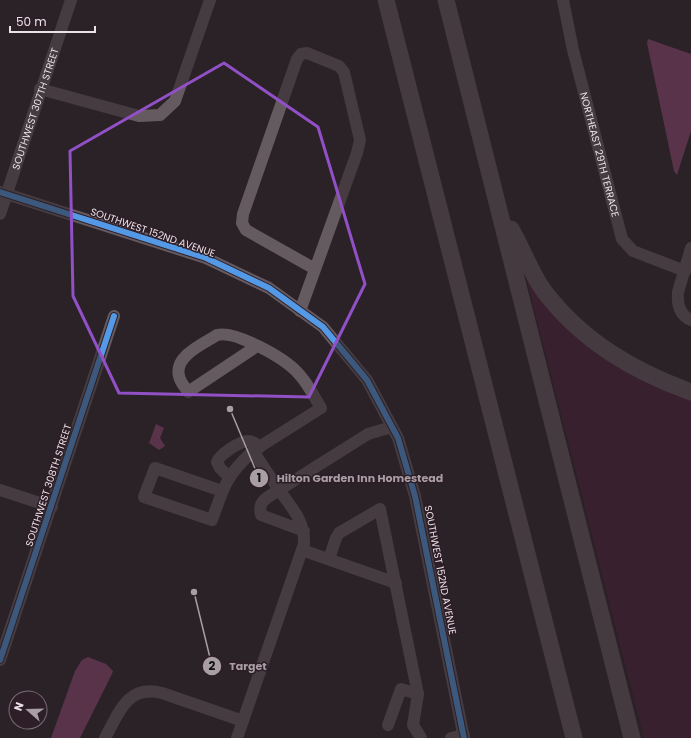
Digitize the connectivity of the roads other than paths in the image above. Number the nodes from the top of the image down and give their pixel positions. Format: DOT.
graph roads {
  1 [pos="71,0"];
  2 [pos="210,0"];
  3 [pos="386,0"];
  4 [pos="446,0"];
  5 [pos="563,0"];
  6 [pos="40,89"];
  7 [pos="3,193"];
  8 [pos="499,211"];
  9 [pos="0,214"];
  10 [pos="691,248"];
  11 [pos="316,269"];
  12 [pos="685,271"];
  13 [pos="300,311"];
  14 [pos="114,316"];
  15 [pos="691,320"];
  16 [pos="257,346"];
  17 [pos="691,392"];
  18 [pos="392,427"];
  19 [pos="257,449"];
  20 [pos="229,477"];
  21 [pos="0,490"];
  22 [pos="279,490"];
  23 [pos="222,491"];
  24 [pos="52,507"];
  25 [pos="304,531"];
  26 [pos="302,550"];
  27 [pos="329,559"];
  28 [pos="396,583"];
  29 [pos="0,660"];
  30 [pos="418,694"];
  31 [pos="243,721"];
  32 [pos="388,725"];
  33 [pos="464,737"];
  34 [pos="105,738"];
  35 [pos="237,738"];
  36 [pos="422,738"];
  37 [pos="451,738"];
  38 [pos="574,738"];
  39 [pos="632,738"];
  1 -- 6 [label="street, SOUTHWEST 307TH STREET"];
  2 -- 6 [label="street"];
  3 -- 38 [label="highway"];
  4 -- 8 [label="highway"];
  5 -- 12 [label="street, NORTHEAST 29TH TERRACE"];
  6 -- 7 [label="street, SOUTHWEST 307TH STREET"];
  7 -- 9 [label="street, SOUTHWEST 307TH STREET"];
  7 -- 13 [label="street, SOUTHWEST 152ND AVENUE"];
  8 -- 17 [label="highway"];
  8 -- 39 [label="highway"];
  10 -- 12 [label="street"];
  11 -- 11 [label="street"];
  11 -- 13 [label="street"];
  12 -- 15 [label="street"];
  13 -- 18 [label="street, SOUTHWEST 152ND AVENUE"];
  14 -- 24 [label="street, SOUTHWEST 308TH STREET"];
  16 -- 16 [label="street"];
  16 -- 19 [label="street"];
  18 -- 22 [label="street"];
  18 -- 33 [label="street, SOUTHWEST 152ND AVENUE"];
  19 -- 20 [label="street"];
  19 -- 20 [label="street"];
  19 -- 22 [label="street"];
  20 -- 23 [label="street"];
  21 -- 24 [label="street"];
  22 -- 25 [label="street"];
  22 -- 25 [label="street"];
  23 -- 23 [label="street"];
  24 -- 29 [label="street, SOUTHWEST 308TH STREET"];
  25 -- 26 [label="street"];
  26 -- 27 [label="street"];
  26 -- 31 [label="street"];
  27 -- 28 [label="street"];
  27 -- 28 [label="street"];
  28 -- 30 [label="street"];
  30 -- 32 [label="street"];
  30 -- 36 [label="street"];
  31 -- 34 [label="street"];
  31 -- 35 [label="street"];
  33 -- 37 [label="street"];
}
